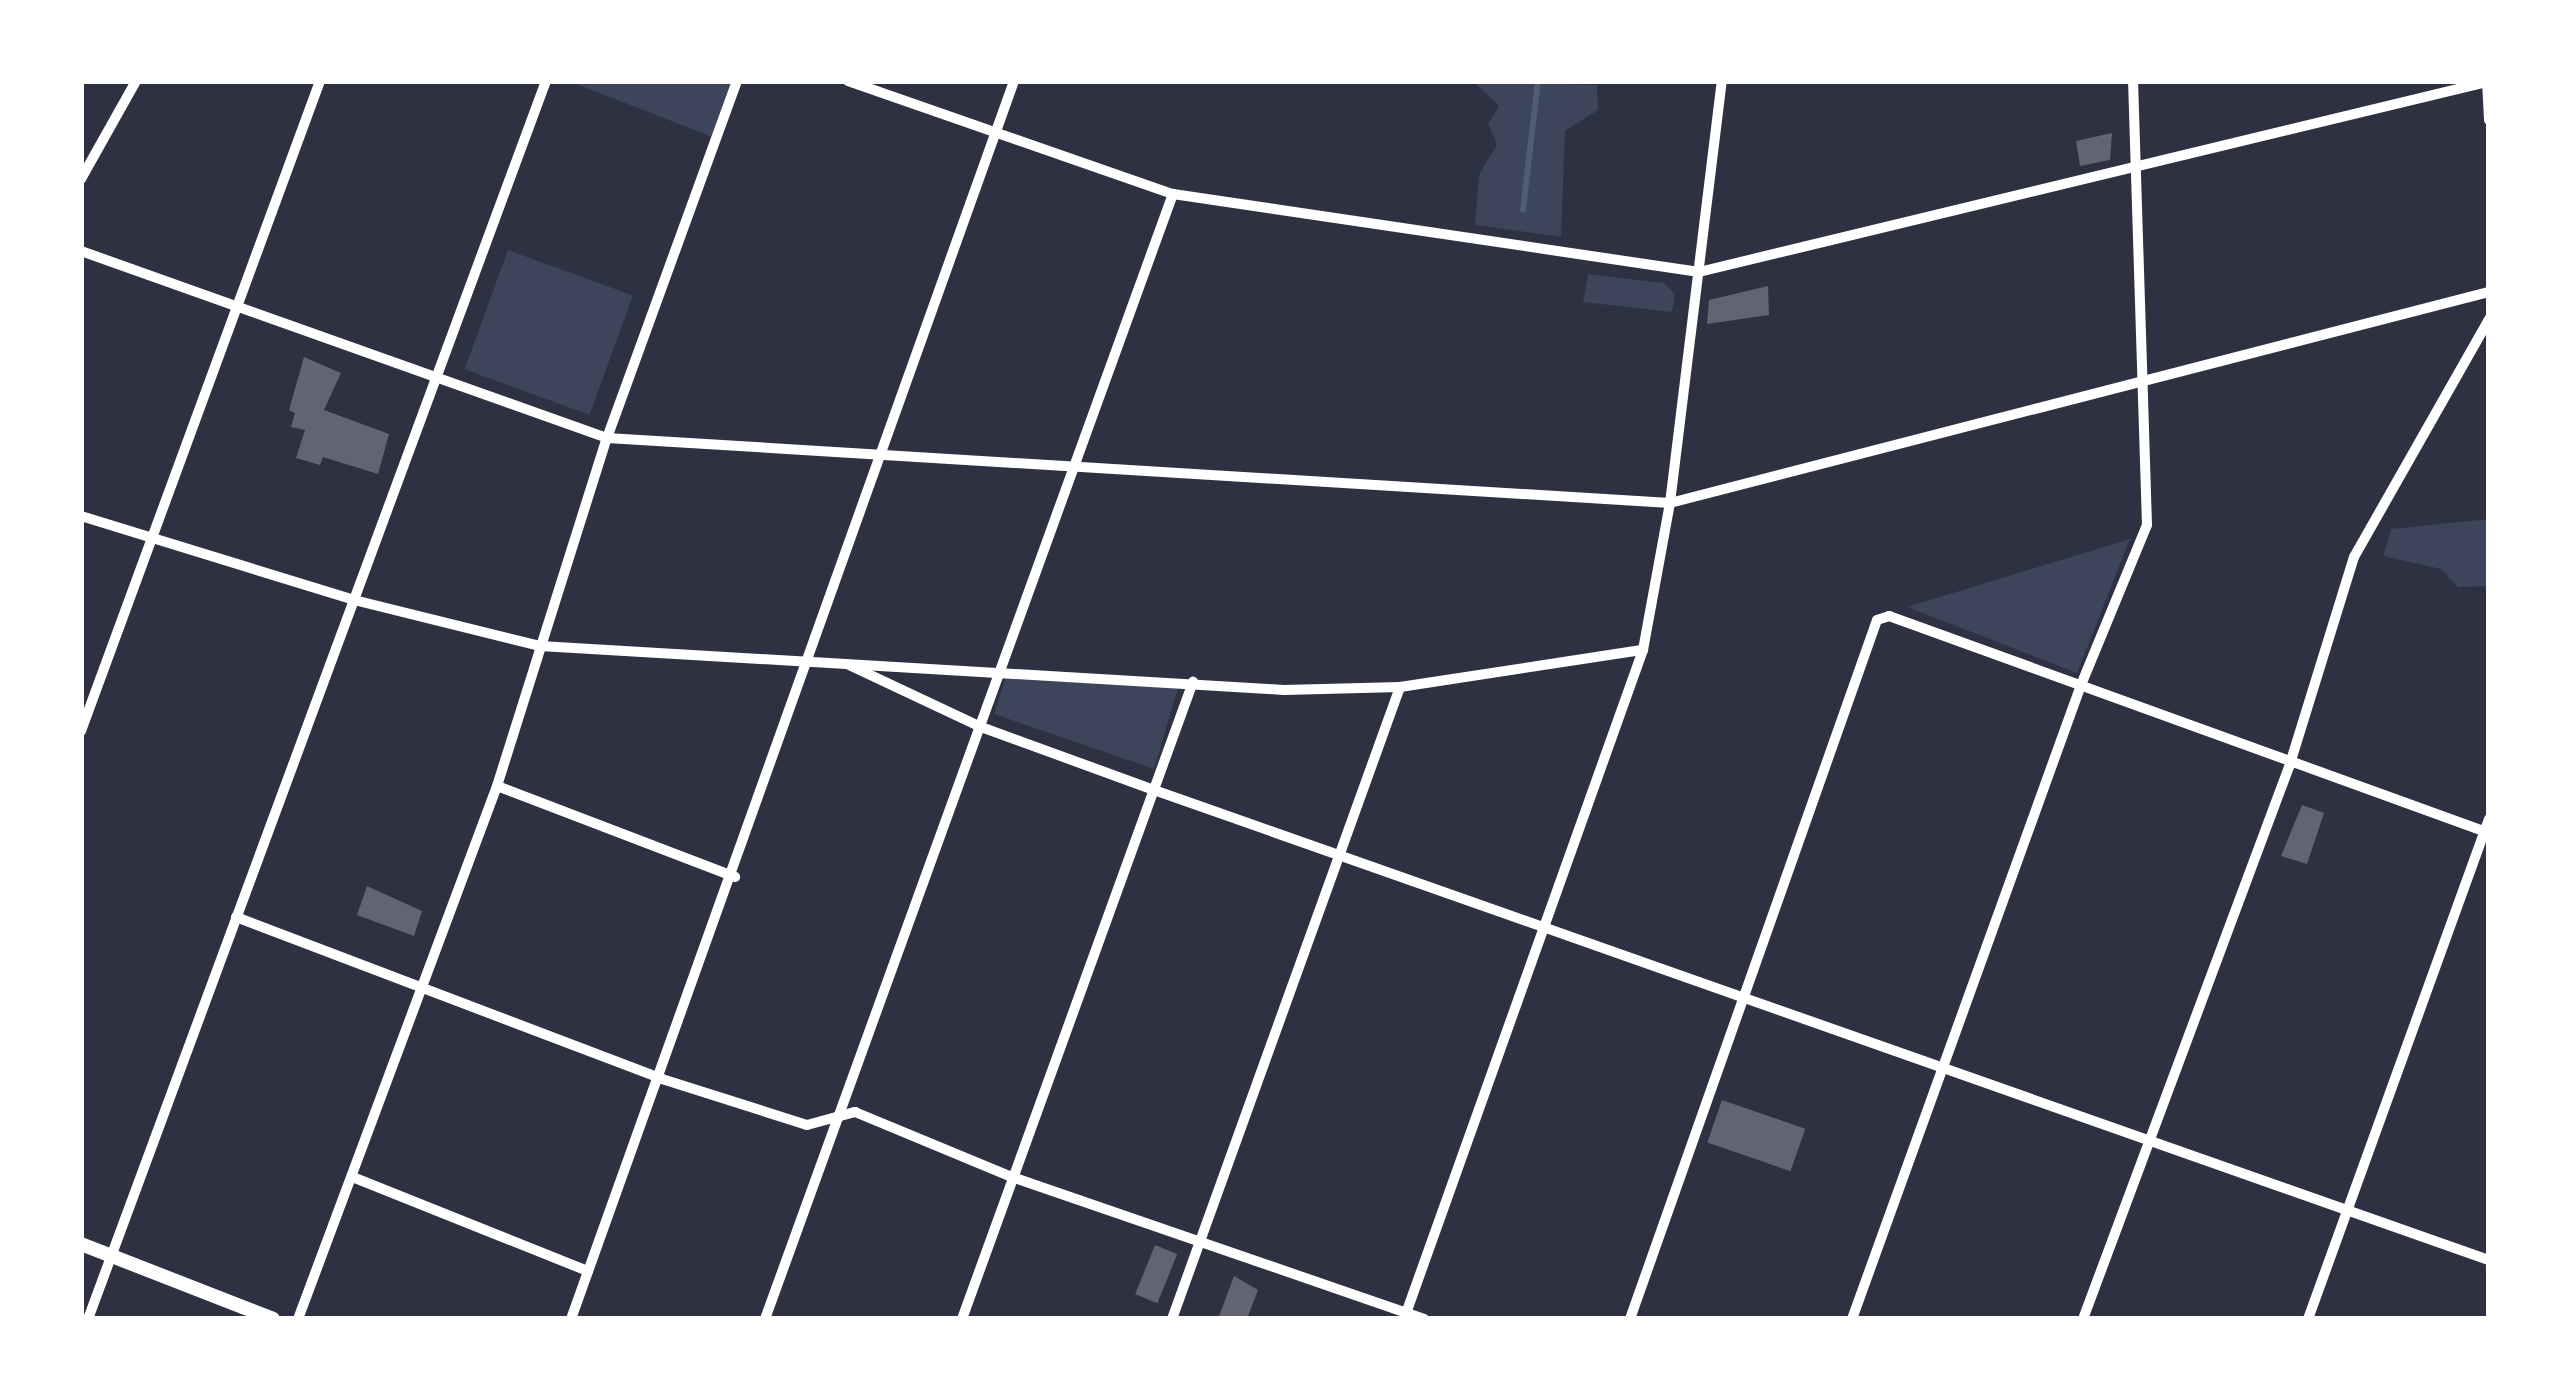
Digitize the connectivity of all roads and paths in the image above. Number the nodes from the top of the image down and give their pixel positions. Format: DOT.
graph roads {
  1 [pos="136,81"];
  2 [pos="320,81"];
  3 [pos="546,81"];
  4 [pos="737,81"];
  5 [pos="848,81"];
  6 [pos="1014,81"];
  7 [pos="1722,81"];
  8 [pos="2133,81"];
  9 [pos="2487,82"];
  10 [pos="2489,120"];
  11 [pos="993,135"];
  12 [pos="2135,167"];
  13 [pos="81,179"];
  14 [pos="1173,194"];
  15 [pos="81,251"];
  16 [pos="1699,272"];
  17 [pos="2489,292"];
  18 [pos="237,306"];
  19 [pos="2489,320"];
  20 [pos="2147,377"];
  21 [pos="435,381"];
  22 [pos="607,437"];
  23 [pos="880,451"];
  24 [pos="1074,468"];
  25 [pos="1670,503"];
  26 [pos="81,516"];
  27 [pos="152,538"];
  28 [pos="353,600"];
  29 [pos="540,646"];
  30 [pos="1642,650"];
  31 [pos="810,662"];
  32 [pos="847,664"];
  33 [pos="1002,668"];
  34 [pos="1193,682"];
  35 [pos="2081,685"];
  36 [pos="1400,687"];
  37 [pos="981,727"];
  38 [pos="81,731"];
  39 [pos="2289,767"];
  40 [pos="496,786"];
  41 [pos="1154,790"];
  42 [pos="2488,828"];
  43 [pos="1340,855"];
  44 [pos="735,877"];
  45 [pos="236,917"];
  46 [pos="1543,928"];
  47 [pos="424,987"];
  48 [pos="1741,998"];
  49 [pos="1940,1067"];
  50 [pos="662,1078"];
  51 [pos="836,1117"];
  52 [pos="2148,1138"];
  53 [pos="1012,1177"];
  54 [pos="355,1178"];
  55 [pos="2348,1209"];
  56 [pos="1202,1238"];
  57 [pos="81,1244"];
  58 [pos="112,1254"];
  59 [pos="2489,1260"];
  60 [pos="588,1271"];
  61 [pos="1405,1316"];
  62 [pos="88,1319"];
  63 [pos="273,1319"];
  64 [pos="298,1319"];
  65 [pos="571,1319"];
  66 [pos="765,1319"];
  67 [pos="962,1319"];
  68 [pos="1172,1319"];
  69 [pos="1424,1319"];
  70 [pos="1630,1319"];
  71 [pos="1852,1319"];
  72 [pos="2083,1319"];
  73 [pos="2308,1319"];
  1 -- 13 [label="street"];
  2 -- 18 [label="street"];
  3 -- 21 [label="street"];
  4 -- 22 [label="street"];
  5 -- 11 [label="street"];
  6 -- 11 [label="street"];
  7 -- 16 [label="street"];
  8 -- 12 [label="street"];
  9 -- 10 [label="street"];
  9 -- 12 [label="street"];
  11 -- 14 [label="street"];
  11 -- 23 [label="street"];
  12 -- 16 [label="street"];
  12 -- 20 [label="street"];
  14 -- 16 [label="street"];
  14 -- 24 [label="street"];
  15 -- 18 [label="street"];
  16 -- 25 [label="street"];
  17 -- 20 [label="street"];
  18 -- 21 [label="street"];
  18 -- 27 [label="street"];
  19 -- 39 [label="street"];
  20 -- 25 [label="street"];
  20 -- 35 [label="street"];
  21 -- 22 [label="street"];
  21 -- 28 [label="street"];
  22 -- 23 [label="street"];
  22 -- 29 [label="street"];
  23 -- 24 [label="street"];
  23 -- 31 [label="street"];
  24 -- 25 [label="street"];
  24 -- 33 [label="street"];
  25 -- 30 [label="street"];
  26 -- 27 [label="street"];
  27 -- 28 [label="street"];
  27 -- 38 [label="street"];
  28 -- 29 [label="street"];
  28 -- 45 [label="street"];
  29 -- 31 [label="street"];
  29 -- 40 [label="street"];
  30 -- 36 [label="street"];
  30 -- 46 [label="street"];
  31 -- 32 [label="street"];
  31 -- 44 [label="street"];
  32 -- 33 [label="street"];
  32 -- 37 [label="street"];
  33 -- 34 [label="street"];
  33 -- 37 [label="street"];
  34 -- 36 [label="street"];
  34 -- 41 [label="street"];
  35 -- 39 [label="street"];
  35 -- 48 [label="street"];
  35 -- 49 [label="street"];
  36 -- 43 [label="street"];
  37 -- 41 [label="street"];
  37 -- 51 [label="street"];
  39 -- 42 [label="street"];
  39 -- 52 [label="street"];
  40 -- 44 [label="street"];
  40 -- 47 [label="street"];
  41 -- 43 [label="street"];
  41 -- 53 [label="street"];
  42 -- 55 [label="street"];
  43 -- 46 [label="street"];
  43 -- 56 [label="street"];
  44 -- 50 [label="street"];
  45 -- 47 [label="street"];
  45 -- 58 [label="street"];
  46 -- 48 [label="street"];
  46 -- 61 [label="street"];
  47 -- 50 [label="street"];
  47 -- 54 [label="street"];
  48 -- 49 [label="street"];
  48 -- 70 [label="street"];
  49 -- 52 [label="street"];
  49 -- 71 [label="street"];
  50 -- 51 [label="street"];
  50 -- 60 [label="street"];
  51 -- 53 [label="street"];
  51 -- 66 [label="street"];
  52 -- 55 [label="street"];
  52 -- 72 [label="street"];
  53 -- 56 [label="street"];
  53 -- 67 [label="street"];
  54 -- 60 [label="street"];
  54 -- 64 [label="street"];
  55 -- 59 [label="street"];
  55 -- 73 [label="street"];
  56 -- 61 [label="street"];
  56 -- 68 [label="street"];
  57 -- 58 [label="street"];
  58 -- 62 [label="street"];
  58 -- 63 [label="street"];
  60 -- 65 [label="street"];
  61 -- 69 [label="street"];
}
